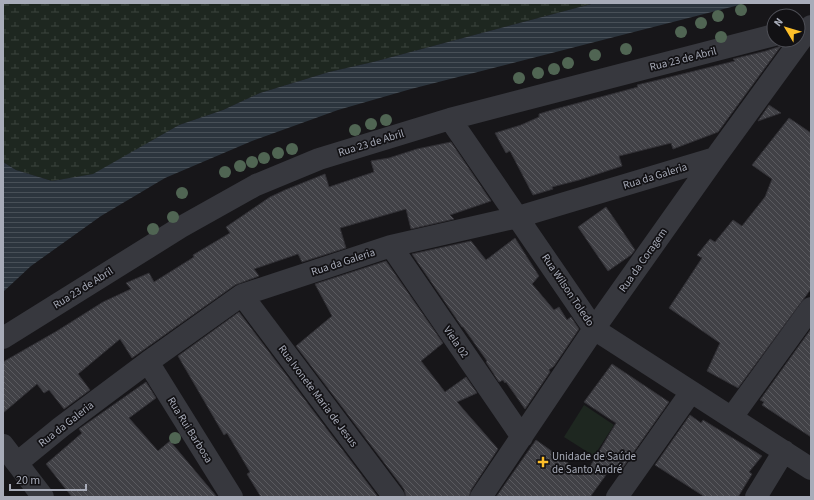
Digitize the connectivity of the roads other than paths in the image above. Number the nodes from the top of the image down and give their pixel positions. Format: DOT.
graph roads {
  1 [pos="811,26"];
  2 [pos="766,37"];
  3 [pos="450,119"];
  4 [pos="715,158"];
  5 [pos="518,217"];
  6 [pos="391,246"];
  7 [pos="242,295"];
  8 [pos="811,308"];
  9 [pos="594,329"];
  10 [pos="3,338"];
  11 [pos="148,362"];
  12 [pos="691,392"];
  13 [pos="732,418"];
  14 [pos="522,437"];
  15 [pos="3,445"];
  16 [pos="802,458"];
  17 [pos="17,463"];
  18 [pos="43,497"];
  19 [pos="232,497"];
  20 [pos="394,497"];
  21 [pos="481,497"];
  22 [pos="617,497"];
  23 [pos="756,497"];
  1 -- 4 [label="street, Rua da Coragem"];
  2 -- 3 [label="street, Rua 23 de Abril"];
  3 -- 5 [label="street, Rua Wilson Toledo"];
  3 -- 10 [label="street, Rua 23 de Abril"];
  4 -- 5 [label="street, Rua da Galeria"];
  4 -- 9 [label="street, Rua da Coragem"];
  5 -- 6 [label="street, Rua da Galeria"];
  5 -- 9 [label="street, Rua Wilson Toledo"];
  6 -- 7 [label="street, Rua da Galeria"];
  6 -- 14 [label="street, Viela 02"];
  7 -- 11 [label="street, Rua da Galeria"];
  7 -- 20 [label="street, Rua Ivonete Maria de Jesus"];
  8 -- 13 [label="street"];
  9 -- 12 [label="street, Rua Wilson Toledo"];
  9 -- 14 [label="street, Rua da Coragem"];
  11 -- 17 [label="street, Rua da Galeria"];
  11 -- 19 [label="street, Rua Rui Barbosa"];
  12 -- 13 [label="street, Rua Wilson Toledo"];
  12 -- 22 [label="street"];
  13 -- 16 [label="street, Rua Wilson Toledo"];
  14 -- 21 [label="street, Rua da Coragem"];
  15 -- 17 [label="street"];
  16 -- 23 [label="street"];
  17 -- 18 [label="street"];
}
